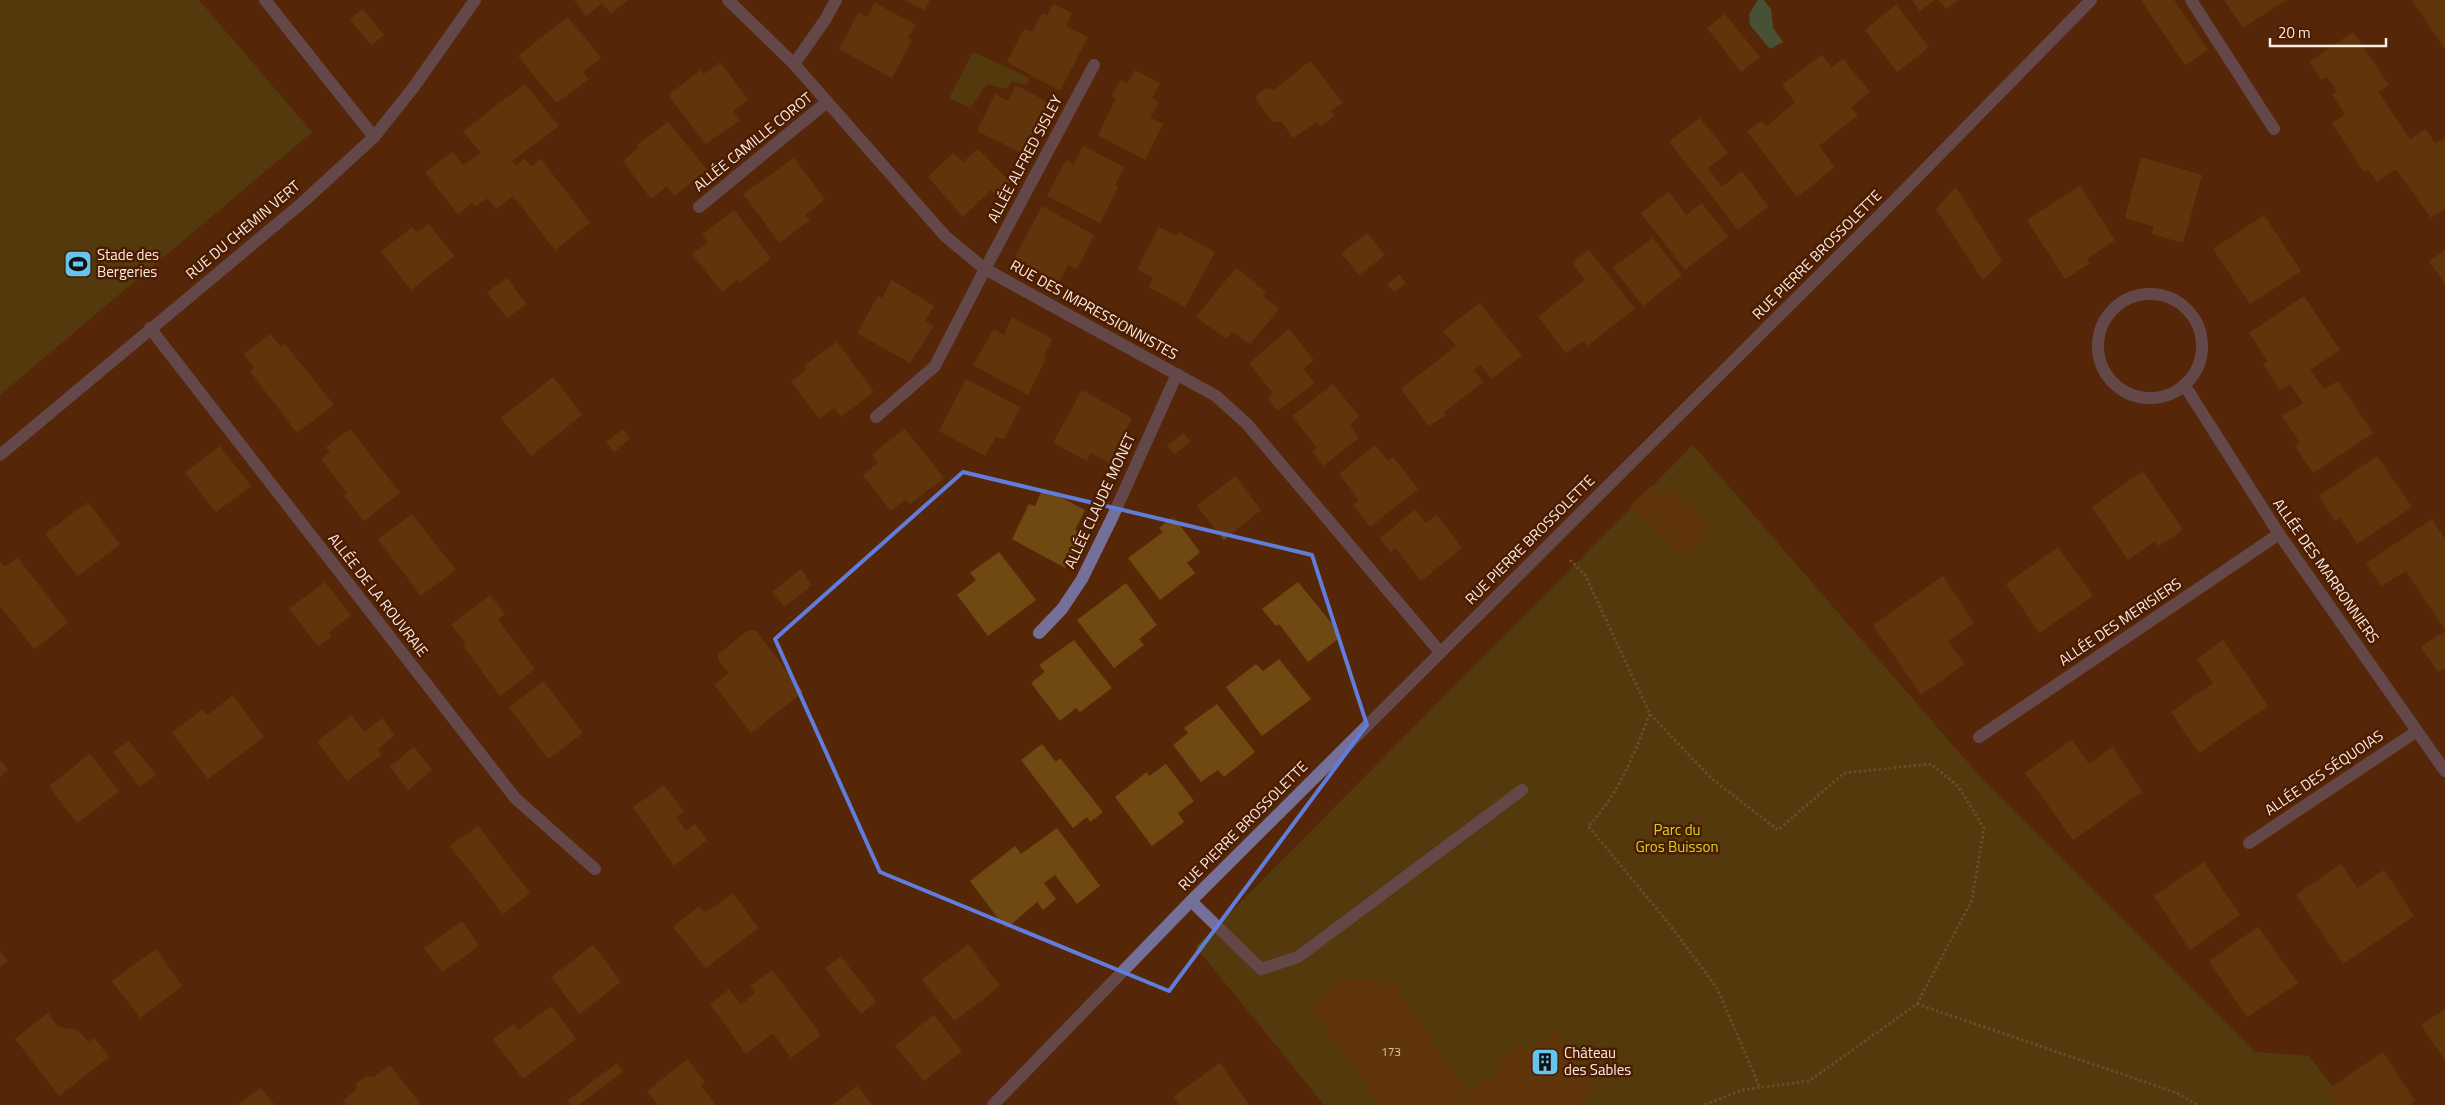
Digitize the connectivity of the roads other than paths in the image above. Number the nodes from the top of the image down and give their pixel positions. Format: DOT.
graph roads {
  1 [pos="265,0"];
  2 [pos="475,0"];
  3 [pos="728,0"];
  4 [pos="836,0"];
  5 [pos="2091,0"];
  6 [pos="2190,0"];
  7 [pos="794,64"];
  8 [pos="1094,65"];
  9 [pos="827,102"];
  10 [pos="2274,128"];
  11 [pos="374,137"];
  12 [pos="699,207"];
  13 [pos="984,268"];
  14 [pos="150,328"];
  15 [pos="1178,374"];
  16 [pos="2185,386"];
  17 [pos="876,417"];
  18 [pos="0,455"];
  19 [pos="2279,534"];
  20 [pos="1039,633"];
  21 [pos="1440,652"];
  22 [pos="2417,731"];
  23 [pos="1979,737"];
  24 [pos="2445,771"];
  25 [pos="1522,790"];
  26 [pos="2249,843"];
  27 [pos="595,869"];
  28 [pos="1191,901"];
  29 [pos="993,1105"];
  1 -- 11 [label="street"];
  2 -- 11 [label="street, RUE DU CHEMIN VERT"];
  3 -- 7 [label="street, RUE DES IMPRESSIONNISTES"];
  4 -- 7 [label="street"];
  5 -- 21 [label="street, RUE PIERRE BROSSOLETTE"];
  6 -- 10 [label="street"];
  7 -- 9 [label="street, RUE DES IMPRESSIONNISTES"];
  8 -- 13 [label="street, ALLÉE ALFRED SISLEY"];
  9 -- 12 [label="street, ALLÉE CAMILLE COROT"];
  9 -- 13 [label="street, RUE DES IMPRESSIONNISTES"];
  11 -- 14 [label="street, RUE DU CHEMIN VERT"];
  13 -- 15 [label="street, RUE DES IMPRESSIONNISTES"];
  13 -- 17 [label="street, ALLÉE ALFRED SISLEY"];
  14 -- 18 [label="street, RUE DU CHEMIN VERT"];
  14 -- 27 [label="street, ALLÉE DE LA ROUVRAIE"];
  15 -- 20 [label="street, ALLÉE CLAUDE MONET"];
  15 -- 21 [label="street, RUE DES IMPRESSIONNISTES"];
  16 -- 16 [label="street"];
  16 -- 19 [label="street, ALLÉE DES MARRONNIERS"];
  19 -- 22 [label="street, ALLÉE DES MARRONNIERS"];
  19 -- 23 [label="street, ALLÉE DES MERISIERS"];
  21 -- 28 [label="street, RUE PIERRE BROSSOLETTE"];
  22 -- 24 [label="street, ALLÉE DES MARRONNIERS"];
  22 -- 26 [label="street, ALLÉE DES SÉQUOIAS"];
  25 -- 28 [label="street"];
  28 -- 29 [label="street, RUE PIERRE BROSSOLETTE"];
}
